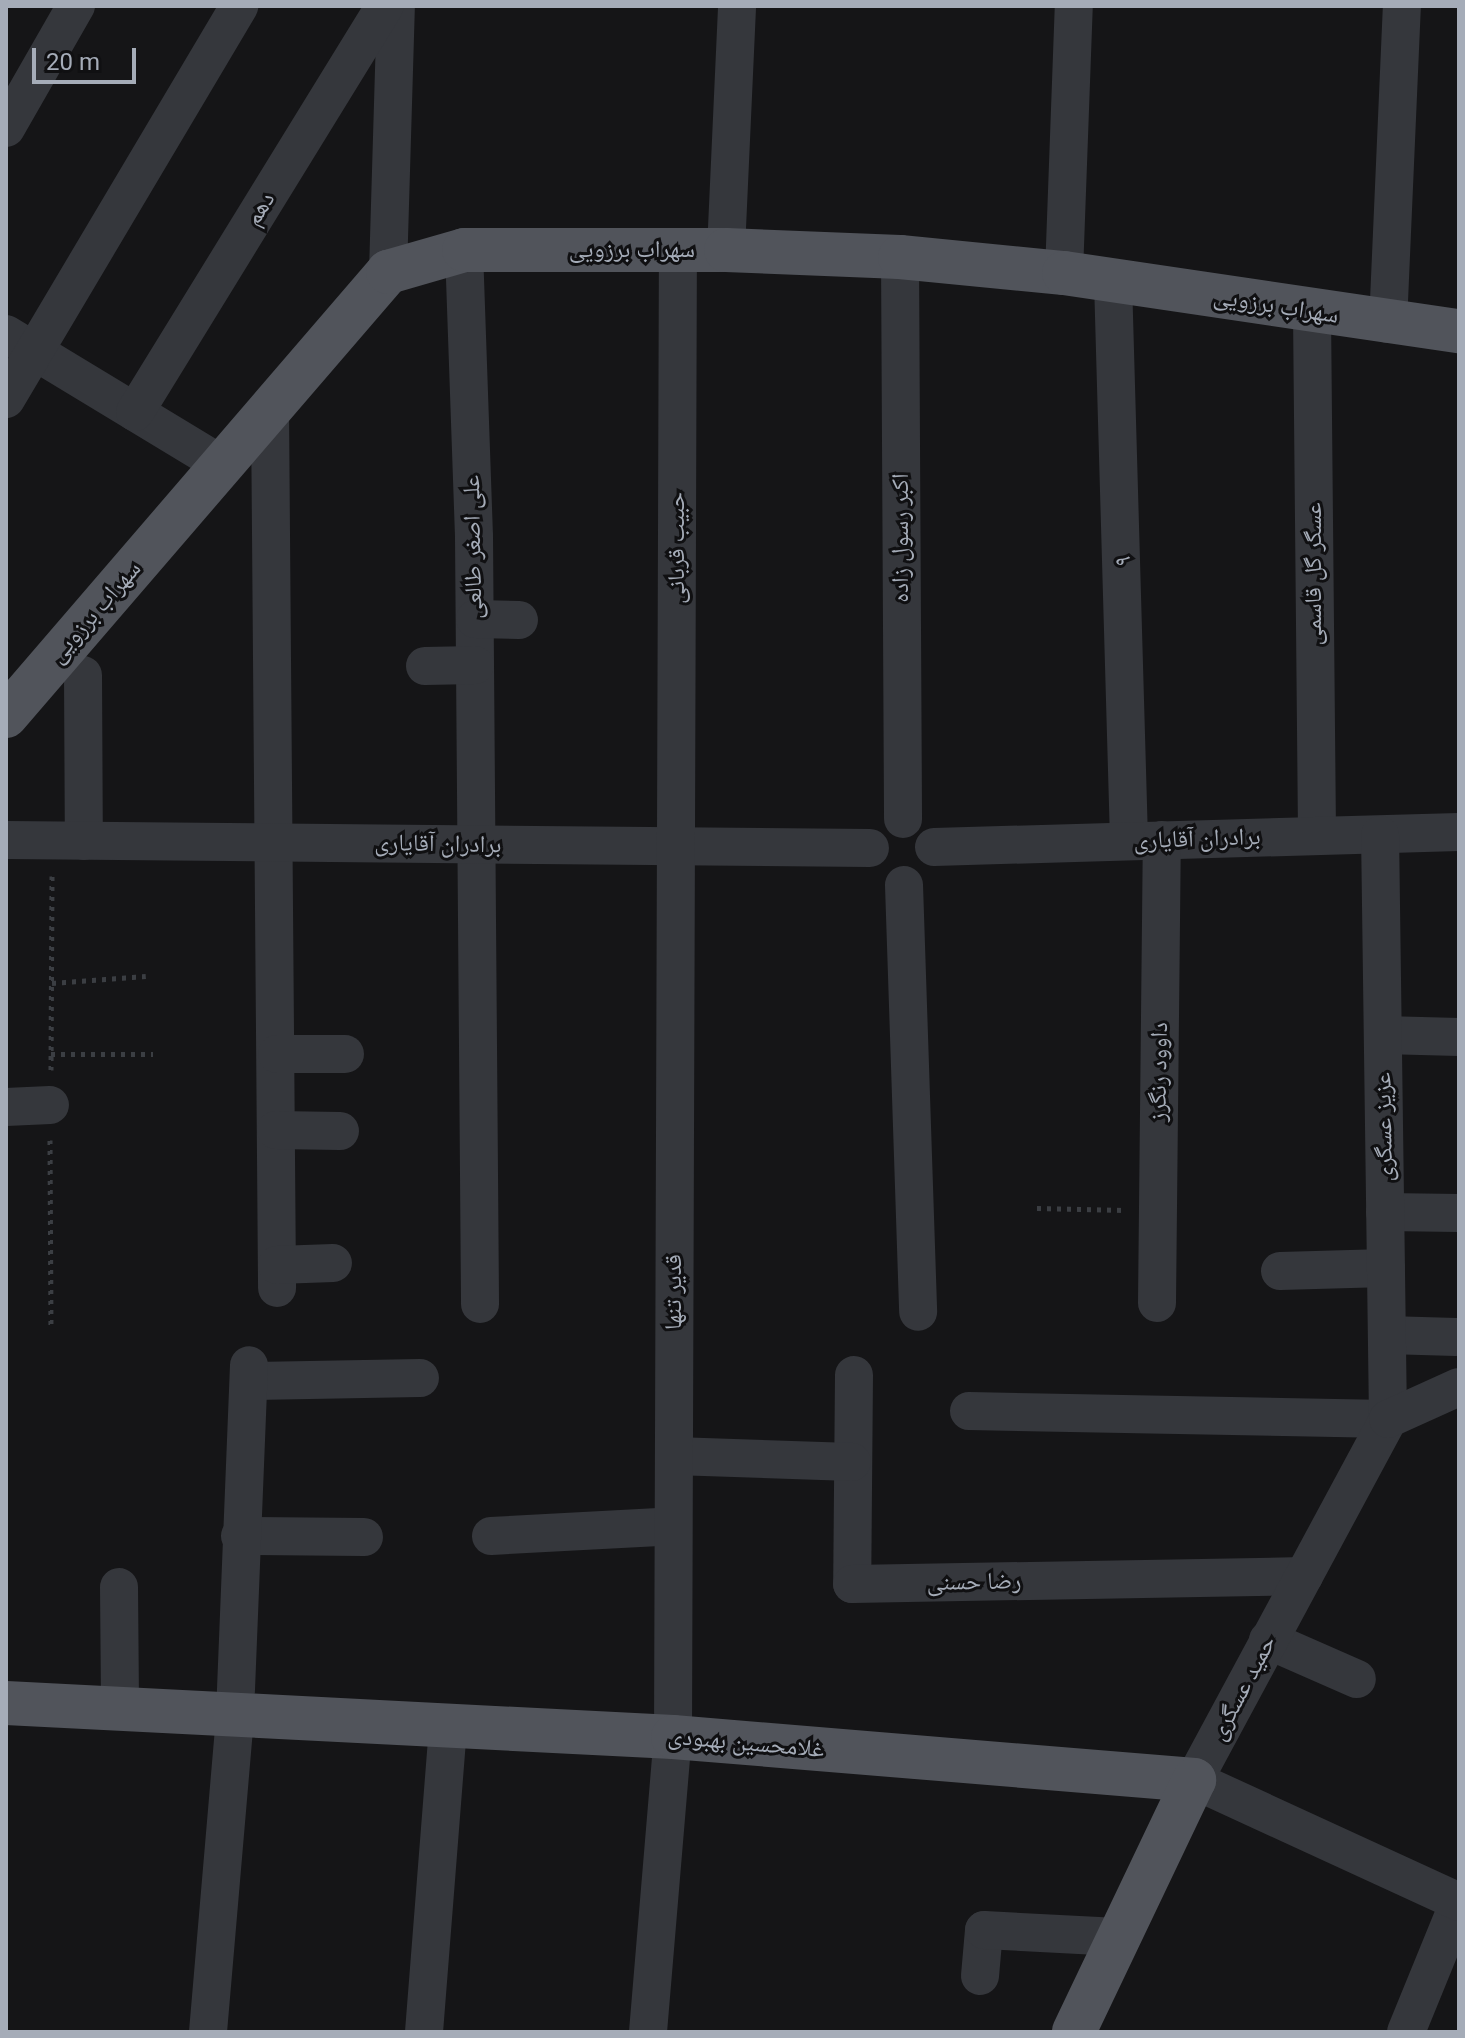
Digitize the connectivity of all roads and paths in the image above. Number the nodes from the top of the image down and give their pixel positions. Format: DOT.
graph roads {
  1 [pos="76,6"];
  2 [pos="239,6"];
  3 [pos="385,6"];
  4 [pos="396,6"];
  5 [pos="737,6"];
  6 [pos="1074,6"];
  7 [pos="1402,6"];
  8 [pos="6,128"];
  9 [pos="464,250"];
  10 [pos="678,250"];
  11 [pos="726,250"];
  12 [pos="900,257"];
  13 [pos="388,272"];
  14 [pos="1064,273"];
  15 [pos="1113,281"];
  16 [pos="1312,312"];
  17 [pos="1388,324"];
  18 [pos="1459,331"];
  19 [pos="20,343"];
  20 [pos="6,399"];
  21 [pos="270,409"];
  22 [pos="135,412"];
  23 [pos="222,465"];
  24 [pos="475,619"];
  25 [pos="519,620"];
  26 [pos="475,665"];
  27 [pos="425,666"];
  28 [pos="83,675"];
  29 [pos="6,716"];
  30 [pos="903,819"];
  31 [pos="1459,832"];
  32 [pos="1380,835"];
  33 [pos="1317,836"];
  34 [pos="6,840"];
  35 [pos="84,841"];
  36 [pos="1145,841"];
  37 [pos="275,842"];
  38 [pos="478,844"];
  39 [pos="676,846"];
  40 [pos="934,847"];
  41 [pos="870,848"];
  42 [pos="904,885"];
  43 [pos="146,976"];
  44 [pos="52,983"];
  45 [pos="1383,1035"];
  46 [pos="1459,1037"];
  47 [pos="51,1054"];
  48 [pos="153,1054"];
  49 [pos="277,1054"];
  50 [pos="345,1054"];
  51 [pos="50,1105"];
  52 [pos="6,1107"];
  53 [pos="276,1130"];
  54 [pos="340,1131"];
  55 [pos="1037,1208"];
  56 [pos="1158,1210"];
  57 [pos="1385,1212"];
  58 [pos="1459,1213"];
  59 [pos="333,1263"];
  60 [pos="1386,1268"];
  61 [pos="1280,1271"];
  62 [pos="1157,1303"];
  63 [pos="480,1304"];
  64 [pos="918,1312"];
  65 [pos="1387,1335"];
  66 [pos="1456,1337"];
  67 [pos="854,1375"];
  68 [pos="420,1378"];
  69 [pos="1459,1387"];
  70 [pos="969,1411"];
  71 [pos="1388,1419"];
  72 [pos="674,1456"];
  73 [pos="852,1462"];
  74 [pos="673,1526"];
  75 [pos="240,1536"];
  76 [pos="491,1536"];
  77 [pos="364,1537"];
  78 [pos="1304,1576"];
  79 [pos="119,1587"];
  80 [pos="1268,1640"];
  81 [pos="1357,1679"];
  82 [pos="6,1703"];
  83 [pos="120,1709"];
  84 [pos="235,1714"];
  85 [pos="448,1725"];
  86 [pos="673,1737"];
  87 [pos="1198,1772"];
  88 [pos="1459,1887"];
  89 [pos="1459,1902"];
  90 [pos="1118,1937"];
  91 [pos="980,1976"];
  92 [pos="208,2032"];
  93 [pos="424,2032"];
  94 [pos="648,2032"];
  95 [pos="1074,2032"];
  96 [pos="1406,2032"];
  1 -- 8 [label="street"];
  2 -- 19 [label="street"];
  3 -- 22 [label="street, دهم"];
  4 -- 13 [label="street"];
  5 -- 11 [label="street"];
  6 -- 14 [label="street"];
  7 -- 17 [label="street"];
  9 -- 10 [label="main road, سهراب برزویی"];
  9 -- 13 [label="main road, سهراب برزویی"];
  9 -- 24 [label="street, علی اصغر طالعی"];
  10 -- 11 [label="main road, سهراب برزویی"];
  10 -- 39 [label="street, حبیب قربانی"];
  11 -- 12 [label="main road, سهراب برزویی"];
  12 -- 14 [label="main road, سهراب برزویی"];
  12 -- 30 [label="street, اکبر رسول زاده"];
  13 -- 21 [label="main road, سهراب برزویی"];
  14 -- 15 [label="main road, سهراب برزویی"];
  15 -- 16 [label="main road, سهراب برزویی"];
  15 -- 36 [label="street, ۹"];
  16 -- 17 [label="main road, سهراب برزویی"];
  16 -- 33 [label="street, عسگر گل قاسمی"];
  17 -- 18 [label="main road, سهراب برزویی"];
  19 -- 20 [label="street"];
  19 -- 22 [label="street"];
  21 -- 23 [label="main road, سهراب برزویی"];
  21 -- 37 [label="street"];
  22 -- 23 [label="street"];
  23 -- 29 [label="main road, سهراب برزویی"];
  24 -- 25 [label="street"];
  24 -- 26 [label="street, علی اصغر طالعی"];
  26 -- 27 [label="street"];
  26 -- 38 [label="street, علی اصغر طالعی"];
  28 -- 35 [label="street"];
  30 -- 40 [label="street"];
  30 -- 41 [label="street"];
  31 -- 32 [label="street, برادران آقایاری"];
  32 -- 33 [label="street, برادران آقایاری"];
  32 -- 45 [label="street, عزیز عسگری"];
  33 -- 36 [label="street, برادران آقایاری"];
  34 -- 35 [label="street, برادران آقایاری"];
  35 -- 37 [label="street, برادران آقایاری"];
  36 -- 40 [label="street, برادران آقایاری"];
  36 -- 56 [label="street, داوود رنگرز"];
  37 -- 38 [label="street, برادران آقایاری"];
  37 -- 49 [label="street"];
  38 -- 39 [label="street, برادران آقایاری"];
  38 -- 63 [label="street, علی اصغر طالعی"];
  39 -- 41 [label="street, برادران آقایاری"];
  39 -- 72 [label="street, قدیر تنها"];
  40 -- 42 [label="street"];
  41 -- 42 [label="street"];
  42 -- 64 [label="street"];
  43 -- 44 [label="path"];
  45 -- 46 [label="street"];
  45 -- 57 [label="street, عزیز عسگری"];
  47 -- 48 [label="path"];
  49 -- 50 [label="street"];
  49 -- 53 [label="street"];
  51 -- 52 [label="street"];
  53 -- 54 [label="street"];
  53 -- 59 [label="street"];
  55 -- 56 [label="path"];
  56 -- 62 [label="street, داوود رنگرز"];
  57 -- 58 [label="street"];
  57 -- 60 [label="street, عزیز عسگری"];
  60 -- 61 [label="street"];
  60 -- 65 [label="street, عزیز عسگری"];
  65 -- 66 [label="street"];
  65 -- 71 [label="street, عزیز عسگری"];
  67 -- 73 [label="street, رضا حسنی"];
  68 -- 75 [label="street"];
  69 -- 71 [label="street"];
  70 -- 71 [label="street"];
  71 -- 78 [label="street, حمید عسگری"];
  72 -- 73 [label="street"];
  72 -- 74 [label="street, قدیر تنها"];
  73 -- 78 [label="street, رضا حسنی"];
  74 -- 76 [label="street"];
  74 -- 86 [label="street, قدیر تنها"];
  75 -- 77 [label="street"];
  75 -- 84 [label="street"];
  78 -- 80 [label="street, حمید عسگری"];
  79 -- 83 [label="street"];
  80 -- 81 [label="street"];
  80 -- 87 [label="street, حمید عسگری"];
  82 -- 83 [label="main road, غلامحسین بهبودی"];
  83 -- 84 [label="main road, غلامحسین بهبودی"];
  84 -- 85 [label="main road, غلامحسین بهبودی"];
  84 -- 92 [label="street"];
  85 -- 86 [label="main road, غلامحسین بهبودی"];
  85 -- 93 [label="street"];
  86 -- 87 [label="main road, غلامحسین بهبودی"];
  86 -- 94 [label="street, قدیر تنها"];
  87 -- 88 [label="street, غلامحسین بهبودی"];
  87 -- 89 [label="street, غلامحسین بهبودی"];
  87 -- 90 [label="main road, حمید عسگری"];
  89 -- 96 [label="street"];
  90 -- 91 [label="street"];
  90 -- 95 [label="main road, حمید عسگری"];
}
